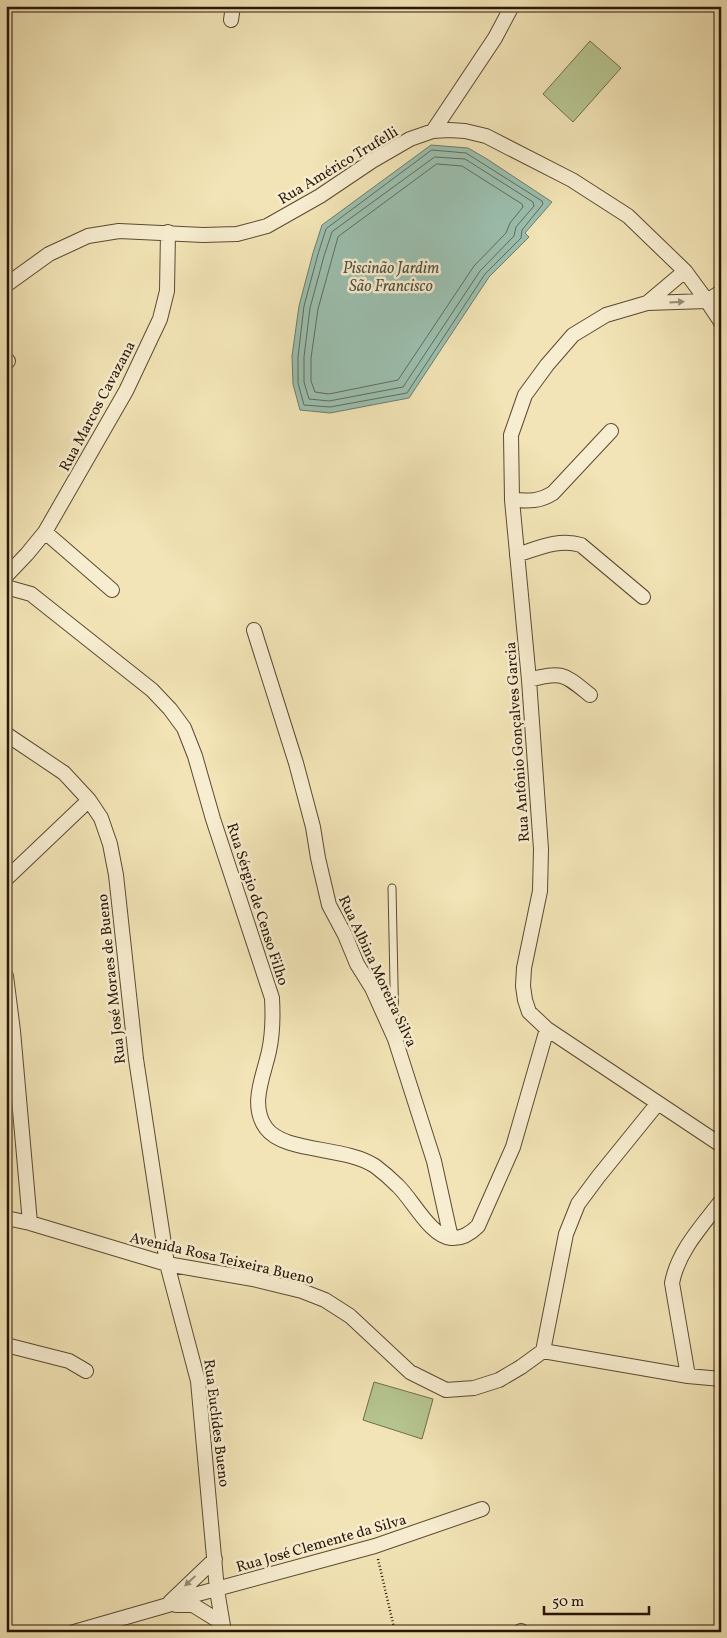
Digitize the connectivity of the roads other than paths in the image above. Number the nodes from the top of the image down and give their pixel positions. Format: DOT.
graph roads {
  1 [pos="512,6"];
  2 [pos="433,131"];
  3 [pos="168,232"];
  4 [pos="685,271"];
  5 [pos="6,285"];
  6 [pos="721,292"];
  7 [pos="707,300"];
  8 [pos="647,303"];
  9 [pos="721,322"];
  10 [pos="611,431"];
  11 [pos="512,500"];
  12 [pos="45,532"];
  13 [pos="517,555"];
  14 [pos="6,576"];
  15 [pos="6,587"];
  16 [pos="112,590"];
  17 [pos="643,598"];
  18 [pos="254,630"];
  19 [pos="529,680"];
  20 [pos="590,696"];
  21 [pos="6,734"];
  22 [pos="89,800"];
  23 [pos="6,879"];
  24 [pos="392,888"];
  25 [pos="6,976"];
  26 [pos="547,1029"];
  27 [pos="10,1034"];
  28 [pos="395,1039"];
  29 [pos="658,1102"];
  30 [pos="721,1145"];
  31 [pos="721,1201"];
  32 [pos="6,1218"];
  33 [pos="30,1223"];
  34 [pos="451,1238"];
  35 [pos="167,1264"];
  36 [pos="6,1345"];
  37 [pos="543,1351"];
  38 [pos="86,1371"];
  39 [pos="688,1376"];
  40 [pos="721,1379"];
  41 [pos="482,1509"];
  42 [pos="215,1559"];
  43 [pos="216,1590"];
  44 [pos="168,1605"];
  45 [pos="223,1628"];
  46 [pos="74,1632"];
  1 -- 2 [label="street"];
  2 -- 3 [label="street, Rua Américo Trufelli"];
  2 -- 4 [label="street, Rua Américo Trufelli"];
  3 -- 5 [label="street, Rua Américo Trufelli"];
  3 -- 12 [label="street, Rua Marcos Cavazana"];
  4 -- 7 [label="street, Rua Américo Trufelli"];
  4 -- 8 [label="street, Rua Antônio Gonçalves Garcia"];
  6 -- 7 [label="street"];
  8 -- 7 [label="street, Rua Antônio Gonçalves Garcia, one-way"];
  7 -- 9 [label="street, Rua Américo Trufelli"];
  8 -- 11 [label="street, Rua Antônio Gonçalves Garcia"];
  10 -- 11 [label="street"];
  11 -- 13 [label="street, Rua Antônio Gonçalves Garcia"];
  12 -- 14 [label="street, Rua Marcos Cavazana"];
  12 -- 16 [label="street"];
  13 -- 17 [label="street"];
  13 -- 19 [label="street, Rua Antônio Gonçalves Garcia"];
  15 -- 34 [label="street, Rua Sérgio de Censo Filho"];
  18 -- 28 [label="street, Rua Albina Moreira Silva"];
  19 -- 20 [label="street"];
  19 -- 26 [label="street, Rua Antônio Gonçalves Garcia"];
  21 -- 22 [label="street, Rua José Moraes de Bueno"];
  22 -- 23 [label="street"];
  22 -- 35 [label="street, Rua José Moraes de Bueno"];
  24 -- 28 [label="lane"];
  25 -- 27 [label="street"];
  26 -- 29 [label="street, Rua Antônio Gonçalves Garcia"];
  26 -- 34 [label="street"];
  27 -- 33 [label="street"];
  28 -- 34 [label="street, Rua Albina Moreira Silva"];
  29 -- 30 [label="street, Rua Antônio Gonçalves Garcia"];
  29 -- 37 [label="street"];
  31 -- 39 [label="street"];
  32 -- 33 [label="street, Avenida Rosa Teixeira Bueno"];
  33 -- 35 [label="street, Avenida Rosa Teixeira Bueno"];
  35 -- 37 [label="street, Avenida Rosa Teixeira Bueno"];
  35 -- 42 [label="street, Rua Euclídes Bueno"];
  36 -- 38 [label="street"];
  37 -- 39 [label="street"];
  39 -- 40 [label="street"];
  41 -- 43 [label="street, Rua José Clemente da Silva"];
  42 -- 43 [label="street, Rua Euclídes Bueno"];
  42 -- 44 [label="street, one-way"];
  43 -- 44 [label="street, Rua José Clemente da Silva"];
  43 -- 45 [label="street, Rua Euclídes Bueno"];
  44 -- 45 [label="street, Rua José Clemente da Silva"];
  44 -- 46 [label="street, Rua José Clemente da Silva"];
}
